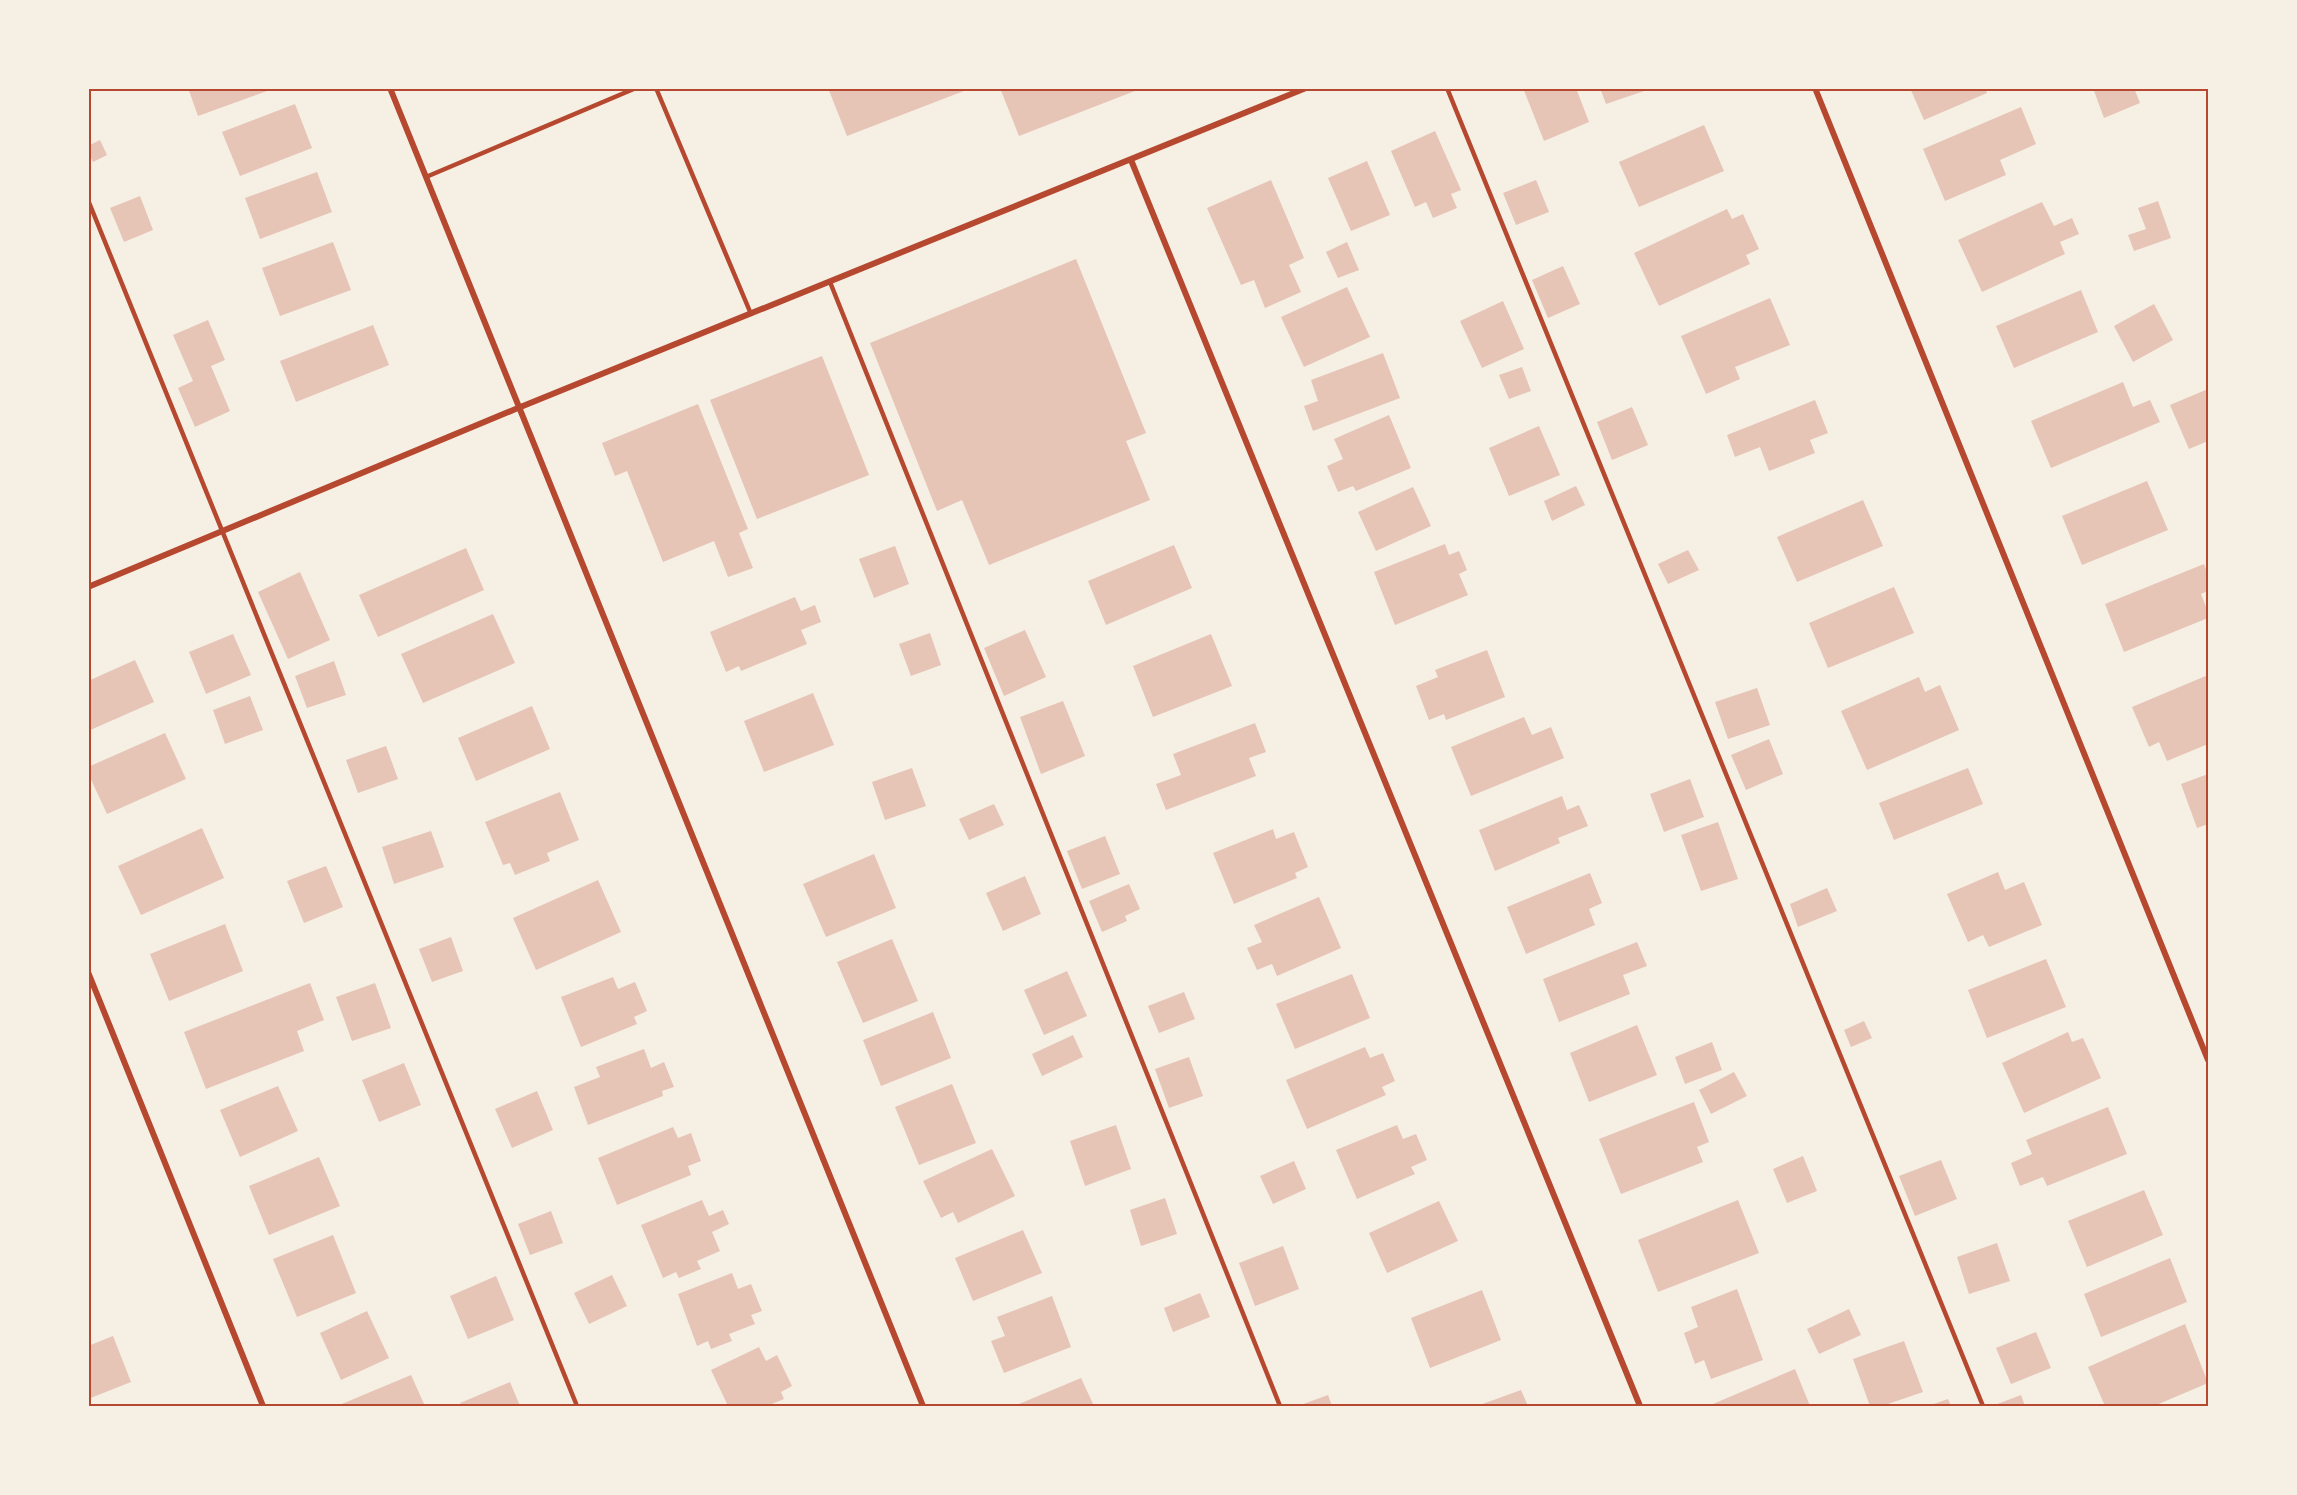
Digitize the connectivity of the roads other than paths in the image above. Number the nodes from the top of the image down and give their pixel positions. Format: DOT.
graph roads {
  1 [pos="390,88"];
  2 [pos="636,88"];
  3 [pos="656,88"];
  4 [pos="1306,88"];
  5 [pos="1447,88"];
  6 [pos="1815,88"];
  7 [pos="1131,160"];
  8 [pos="426,177"];
  9 [pos="88,200"];
  10 [pos="830,282"];
  11 [pos="751,314"];
  12 [pos="518,408"];
  13 [pos="224,531"];
  14 [pos="88,587"];
  15 [pos="88,972"];
  16 [pos="2208,1060"];
  17 [pos="263,1407"];
  18 [pos="577,1407"];
  19 [pos="923,1407"];
  20 [pos="1280,1407"];
  21 [pos="1640,1407"];
  22 [pos="1983,1407"];
  1 -- 8 [label="street"];
  2 -- 8 [label="lane"];
  3 -- 11 [label="lane"];
  4 -- 7 [label="street"];
  5 -- 22 [label="lane"];
  6 -- 16 [label="street"];
  7 -- 10 [label="street"];
  7 -- 21 [label="street"];
  8 -- 12 [label="street"];
  9 -- 13 [label="lane"];
  10 -- 11 [label="street"];
  10 -- 20 [label="lane"];
  11 -- 12 [label="street"];
  12 -- 13 [label="street"];
  12 -- 19 [label="street"];
  13 -- 14 [label="street"];
  13 -- 18 [label="lane"];
  15 -- 17 [label="street"];
}
